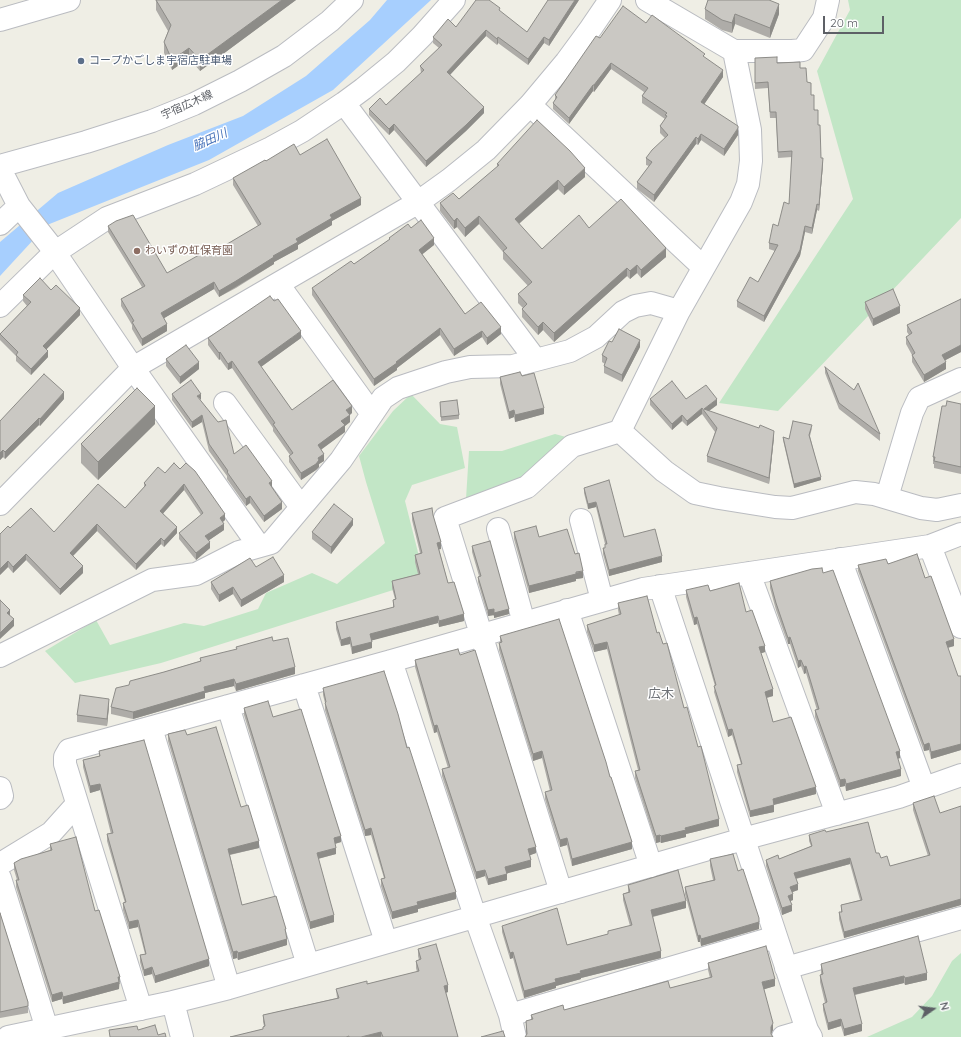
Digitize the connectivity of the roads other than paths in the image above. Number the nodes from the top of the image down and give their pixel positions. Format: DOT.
graph roads {
  1 [pos="69,0"];
  2 [pos="352,0"];
  3 [pos="454,0"];
  4 [pos="610,0"];
  5 [pos="647,0"];
  6 [pos="828,0"];
  7 [pos="0,20"];
  8 [pos="734,51"];
  9 [pos="344,102"];
  10 [pos="530,105"];
  11 [pos="0,168"];
  12 [pos="418,202"];
  13 [pos="22,209"];
  14 [pos="0,224"];
  15 [pos="51,249"];
  16 [pos="703,267"];
  17 [pos="278,284"];
  18 [pos="0,306"];
  19 [pos="680,311"];
  20 [pos="535,359"];
  21 [pos="133,368"];
  22 [pos="961,379"];
  23 [pos="225,402"];
  24 [pos="372,414"];
  25 [pos="620,431"];
  26 [pos="887,497"];
  27 [pos="0,504"];
  28 [pos="961,505"];
  29 [pos="301,507"];
  30 [pos="581,520"];
  31 [pos="498,530"];
  32 [pos="961,534"];
  33 [pos="259,546"];
  34 [pos="930,546"];
  35 [pos="840,559"];
  36 [pos="749,573"];
  37 [pos="660,586"];
  38 [pos="602,600"];
  39 [pos="568,610"];
  40 [pos="524,623"];
  41 [pos="961,627"];
  42 [pos="481,635"];
  43 [pos="0,656"];
  44 [pos="391,661"];
  45 [pos="304,685"];
  46 [pos="228,706"];
  47 [pos="151,728"];
  48 [pos="961,775"];
  49 [pos="0,788"];
  50 [pos="924,788"];
  51 [pos="0,798"];
  52 [pos="76,804"];
  53 [pos="837,814"];
  54 [pos="743,839"];
  55 [pos="0,864"];
  56 [pos="651,866"];
  57 [pos="0,878"];
  58 [pos="561,892"];
  59 [pos="475,916"];
  60 [pos="961,918"];
  61 [pos="776,937"];
  62 [pos="386,942"];
  63 [pos="308,965"];
  64 [pos="786,968"];
  65 [pos="229,988"];
  66 [pos="173,1002"];
  67 [pos="141,1009"];
  68 [pos="510,1016"];
  69 [pos="47,1029"];
  70 [pos="809,1034"];
  71 [pos="8,1037"];
  72 [pos="182,1037"];
  73 [pos="515,1037"];
  74 [pos="783,1037"];
  1 -- 7 [label="street"];
  2 -- 11 [label="street, 宇宿広木線"];
  3 -- 9 [label="street"];
  4 -- 10 [label="street"];
  5 -- 8 [label="street"];
  6 -- 8 [label="street"];
  8 -- 16 [label="street"];
  9 -- 12 [label="street"];
  9 -- 15 [label="street"];
  10 -- 12 [label="street"];
  10 -- 16 [label="street"];
  11 -- 13 [label="street"];
  12 -- 17 [label="street"];
  12 -- 20 [label="street"];
  13 -- 14 [label="street"];
  13 -- 15 [label="street"];
  15 -- 18 [label="street"];
  15 -- 21 [label="street"];
  16 -- 19 [label="street"];
  17 -- 21 [label="street"];
  17 -- 24 [label="street"];
  19 -- 20 [label="street"];
  19 -- 25 [label="street"];
  20 -- 24 [label="street"];
  21 -- 27 [label="street"];
  21 -- 33 [label="street"];
  22 -- 26 [label="street"];
  23 -- 29 [label="street"];
  24 -- 29 [label="street"];
  25 -- 26 [label="street"];
  25 -- 42 [label="street"];
  26 -- 28 [label="street"];
  29 -- 33 [label="street"];
  30 -- 38 [label="street"];
  31 -- 40 [label="street"];
  32 -- 34 [label="street"];
  33 -- 43 [label="street"];
  34 -- 35 [label="street"];
  34 -- 41 [label="street"];
  35 -- 36 [label="street"];
  35 -- 50 [label="street"];
  36 -- 37 [label="street"];
  36 -- 53 [label="street"];
  37 -- 38 [label="street"];
  37 -- 54 [label="street"];
  38 -- 39 [label="street"];
  39 -- 40 [label="street"];
  39 -- 56 [label="street"];
  40 -- 42 [label="street"];
  42 -- 44 [label="street"];
  42 -- 58 [label="street"];
  44 -- 45 [label="street"];
  44 -- 59 [label="street"];
  45 -- 46 [label="street"];
  45 -- 62 [label="street"];
  46 -- 47 [label="street"];
  46 -- 63 [label="street"];
  47 -- 52 [label="street"];
  47 -- 65 [label="street"];
  48 -- 50 [label="street"];
  49 -- 51 [label="street"];
  50 -- 53 [label="street"];
  52 -- 55 [label="street"];
  52 -- 67 [label="street"];
  53 -- 54 [label="street"];
  54 -- 56 [label="street"];
  54 -- 61 [label="street"];
  56 -- 58 [label="street"];
  57 -- 69 [label="street"];
  58 -- 59 [label="street"];
  59 -- 62 [label="street"];
  59 -- 68 [label="street"];
  60 -- 64 [label="street"];
  61 -- 64 [label="street"];
  61 -- 68 [label="street"];
  62 -- 63 [label="street"];
  63 -- 65 [label="street"];
  64 -- 70 [label="street"];
  65 -- 66 [label="street"];
  66 -- 67 [label="street"];
  66 -- 72 [label="street"];
  67 -- 69 [label="street"];
  68 -- 73 [label="street"];
  69 -- 71 [label="street"];
  70 -- 74 [label="street"];
}
